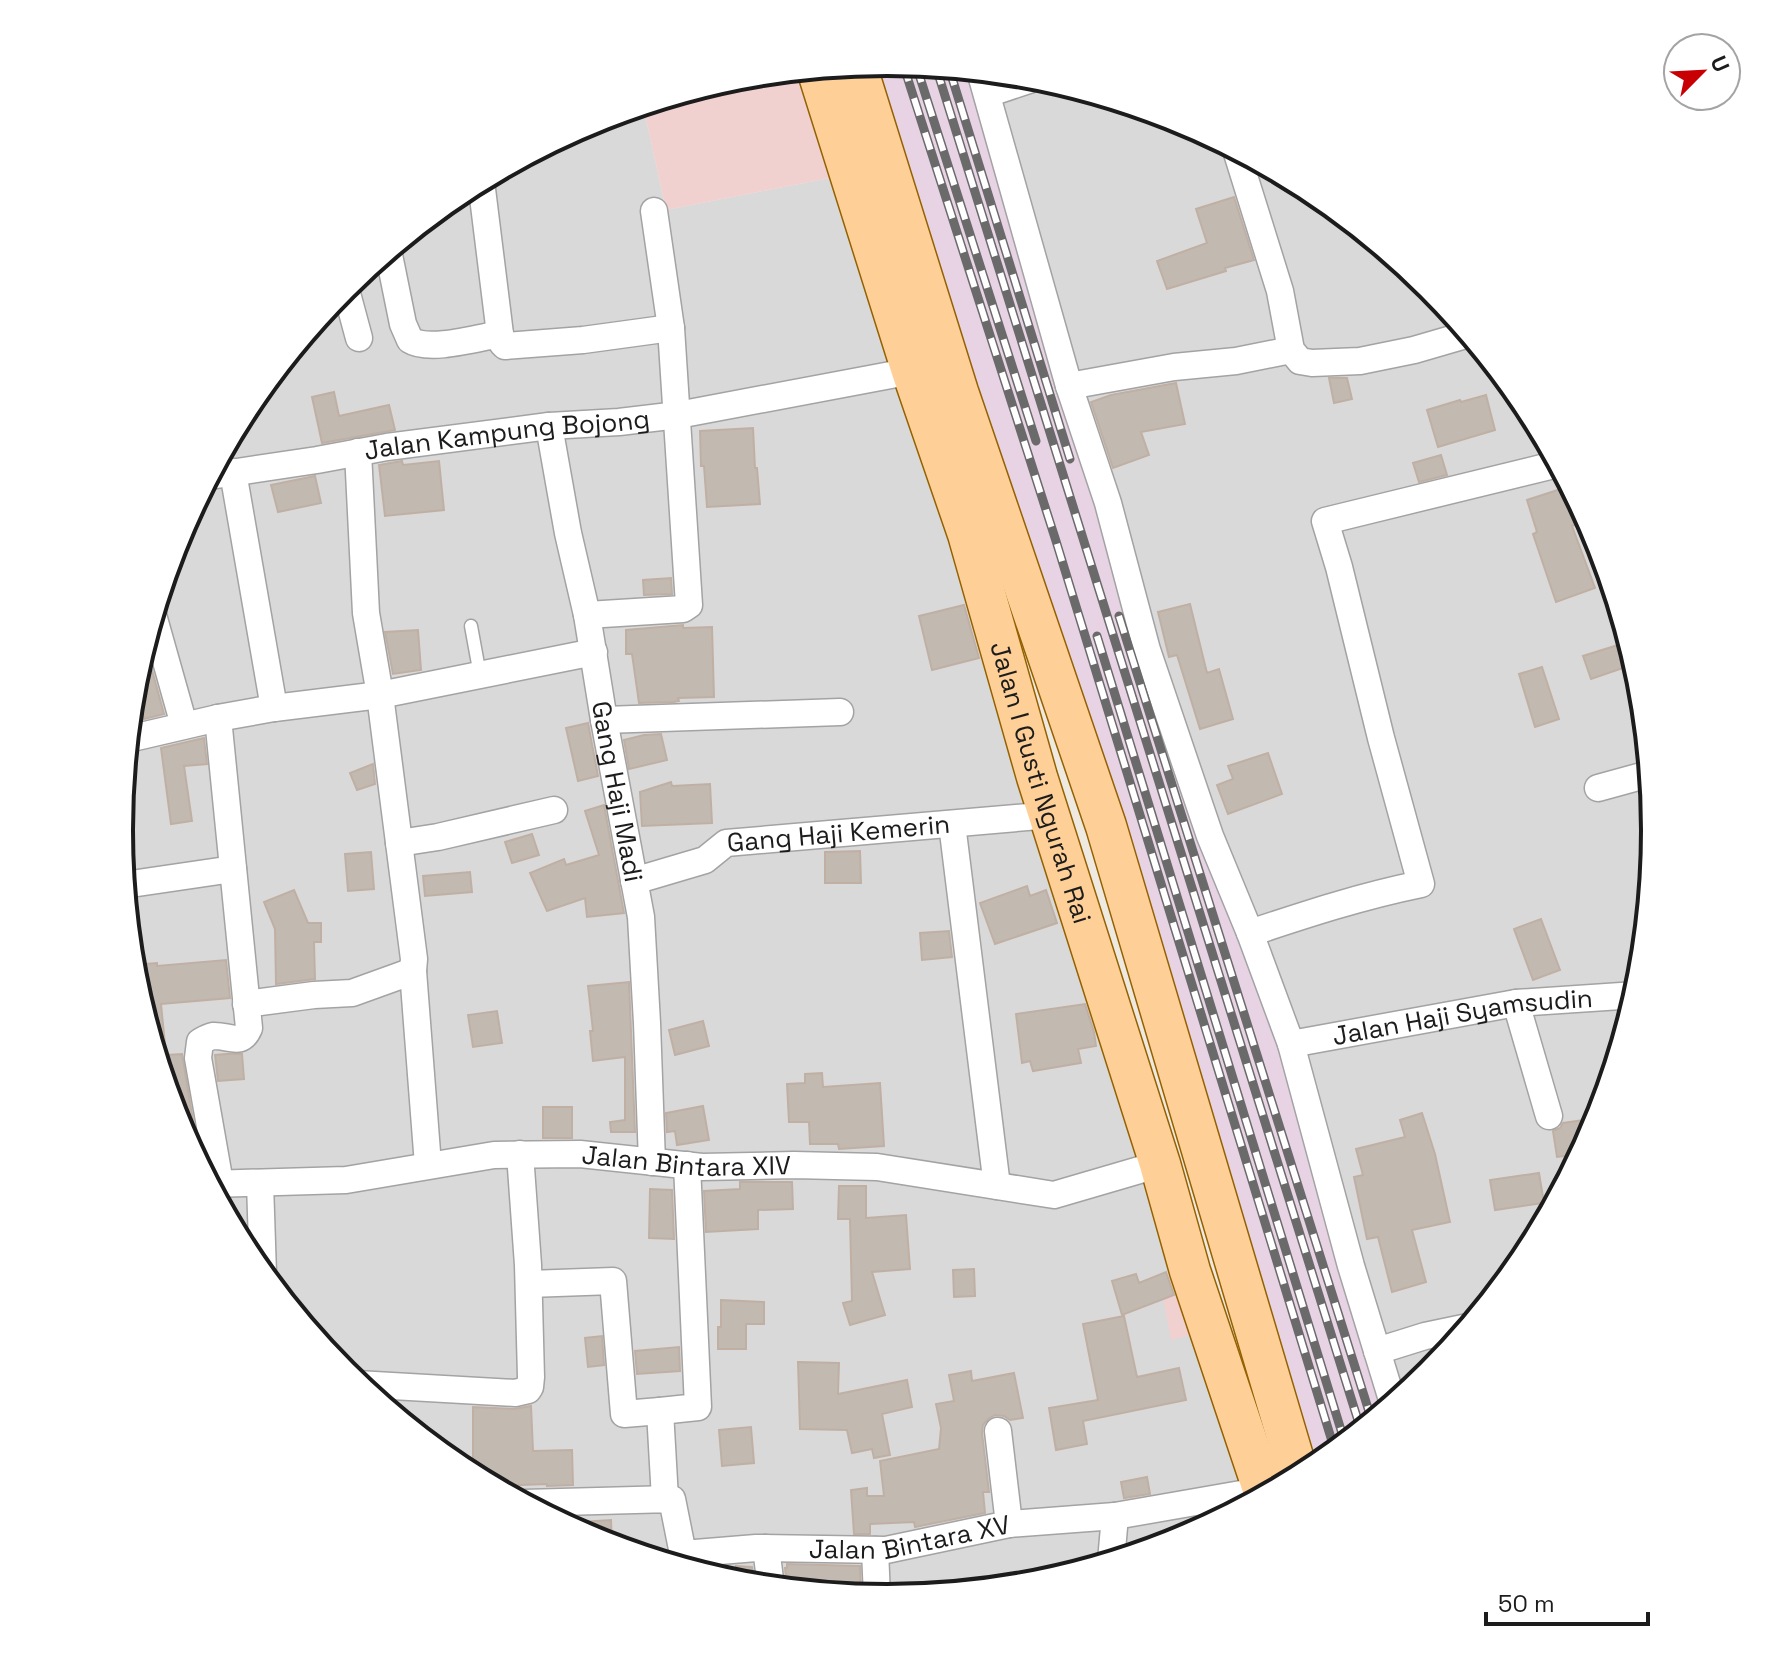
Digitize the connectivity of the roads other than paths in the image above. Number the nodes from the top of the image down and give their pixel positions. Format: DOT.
graph roads {
  1 [pos="860,77"];
  2 [pos="820,79"];
  3 [pos="983,82"];
  4 [pos="1241,165"];
  5 [pos="483,194"];
  6 [pos="654,211"];
  7 [pos="391,263"];
  8 [pos="349,302"];
  9 [pos="671,328"];
  10 [pos="500,334"];
  11 [pos="1458,337"];
  12 [pos="359,338"];
  13 [pos="1291,350"];
  14 [pos="912,371"];
  15 [pos="1069,386"];
  16 [pos="678,415"];
  17 [pos="549,426"];
  18 [pos="358,452"];
  19 [pos="1547,467"];
  20 [pos="223,474"];
  21 [pos="222,475"];
  22 [pos="587,615"];
  23 [pos="471,626"];
  24 [pos="159,636"];
  25 [pos="594,652"];
  26 [pos="480,675"];
  27 [pos="380,695"];
  28 [pos="274,708"];
  29 [pos="840,712"];
  30 [pos="218,718"];
  31 [pos="604,720"];
  32 [pos="184,725"];
  33 [pos="139,736"];
  34 [pos="1639,777"];
  35 [pos="1598,788"];
  36 [pos="554,810"];
  37 [pos="1051,815"];
  38 [pos="952,824"];
  39 [pos="1106,826"];
  40 [pos="399,843"];
  41 [pos="233,869"];
  42 [pos="634,881"];
  43 [pos="135,883"];
  44 [pos="1250,933"];
  45 [pos="413,971"];
  46 [pos="1621,999"];
  47 [pos="1516,1003"];
  48 [pos="246,1004"];
  49 [pos="1291,1044"];
  50 [pos="1549,1116"];
  51 [pos="520,1154"];
  52 [pos="652,1162"];
  53 [pos="1160,1164"];
  54 [pos="428,1165"];
  55 [pos="687,1165"];
  56 [pos="213,1166"];
  57 [pos="260,1183"];
  58 [pos="222,1184"];
  59 [pos="997,1186"];
  60 [pos="262,1252"];
  61 [pos="529,1284"];
  62 [pos="1451,1331"];
  63 [pos="1377,1351"];
  64 [pos="377,1385"];
  65 [pos="1390,1392"];
  66 [pos="660,1411"];
  67 [pos="998,1431"];
  68 [pos="1273,1477"];
  69 [pos="1274,1477"];
  70 [pos="1245,1493"];
  71 [pos="669,1499"];
  72 [pos="547,1502"];
  73 [pos="1115,1516"];
  74 [pos="1009,1524"];
  75 [pos="766,1548"];
  76 [pos="1112,1549"];
  77 [pos="875,1550"];
  78 [pos="683,1555"];
  79 [pos="696,1559"];
  80 [pos="769,1575"];
  81 [pos="876,1584"];
  1 -- 39 [label="main road, Jalan I Gusti Ngurah Rai"];
  2 -- 14 [label="main road, Jalan I Gusti Ngurah Rai"];
  3 -- 15 [label="street"];
  4 -- 13 [label="street"];
  5 -- 10 [label="street"];
  6 -- 9 [label="street"];
  7 -- 10 [label="street"];
  8 -- 12 [label="street"];
  9 -- 10 [label="street"];
  9 -- 16 [label="street"];
  11 -- 13 [label="street"];
  13 -- 15 [label="street"];
  14 -- 16 [label="street, Jalan Kampung Bojong"];
  14 -- 37 [label="main road, Jalan I Gusti Ngurah Rai"];
  15 -- 44 [label="street"];
  16 -- 17 [label="street, Jalan Kampung Bojong"];
  16 -- 22 [label="street"];
  17 -- 18 [label="street, Jalan Kampung Bojong"];
  17 -- 22 [label="street, Gang Haji Madi"];
  18 -- 20 [label="street"];
  18 -- 27 [label="street, Jalan Kampung Bojong"];
  19 -- 44 [label="street"];
  21 -- 28 [label="street"];
  22 -- 25 [label="street, Gang Haji Madi"];
  23 -- 26 [label="lane"];
  24 -- 32 [label="street"];
  25 -- 26 [label="street"];
  25 -- 31 [label="street, Gang Haji Madi"];
  26 -- 27 [label="street"];
  27 -- 28 [label="street"];
  27 -- 40 [label="street, Jalan Kampung Bojong"];
  28 -- 30 [label="street"];
  29 -- 31 [label="street"];
  30 -- 32 [label="street"];
  30 -- 41 [label="street"];
  31 -- 42 [label="street, Gang Haji Madi"];
  32 -- 33 [label="street"];
  34 -- 35 [label="street"];
  36 -- 40 [label="street"];
  37 -- 38 [label="street, Gang Haji Kemerin"];
  37 -- 39 [label="main road"];
  37 -- 53 [label="main road, Jalan I Gusti Ngurah Rai"];
  38 -- 42 [label="street, Gang Haji Kemerin"];
  38 -- 59 [label="street"];
  39 -- 69 [label="main road, Jalan I Gusti Ngurah Rai"];
  40 -- 45 [label="street, Jalan Kampung Bojong"];
  41 -- 43 [label="street"];
  41 -- 48 [label="street"];
  42 -- 52 [label="street, Gang Haji Madi"];
  44 -- 49 [label="street"];
  45 -- 48 [label="street"];
  45 -- 54 [label="street, Jalan Kampung Bojong"];
  46 -- 47 [label="street, Jalan Haji Syamsudin"];
  47 -- 49 [label="street, Jalan Haji Syamsudin"];
  47 -- 50 [label="street"];
  48 -- 56 [label="street"];
  49 -- 63 [label="street"];
  51 -- 52 [label="street, Jalan Bintara XIV"];
  51 -- 54 [label="street, Jalan Bintara XIV"];
  51 -- 61 [label="street"];
  52 -- 55 [label="street, Jalan Bintara XIV"];
  53 -- 59 [label="street, Jalan Bintara XIV"];
  53 -- 68 [label="main road, Jalan I Gusti Ngurah Rai"];
  54 -- 57 [label="street, Jalan Bintara XIV"];
  55 -- 59 [label="street, Jalan Bintara XIV"];
  55 -- 66 [label="street"];
  57 -- 58 [label="street, Jalan Bintara XIV"];
  57 -- 60 [label="street"];
  61 -- 64 [label="street"];
  61 -- 66 [label="street"];
  62 -- 63 [label="street"];
  63 -- 65 [label="street"];
  66 -- 71 [label="street, Jalan Bintara XV"];
  67 -- 74 [label="street"];
  70 -- 73 [label="street, Jalan Bintara XV"];
  71 -- 72 [label="street"];
  71 -- 78 [label="street, Jalan Bintara XV"];
  73 -- 74 [label="street, Jalan Bintara XV"];
  73 -- 76 [label="street"];
  74 -- 77 [label="street, Jalan Bintara XV"];
  75 -- 77 [label="street, Jalan Bintara XV"];
  75 -- 79 [label="street, Jalan Bintara XV"];
  75 -- 80 [label="street"];
  77 -- 81 [label="street"];
}
